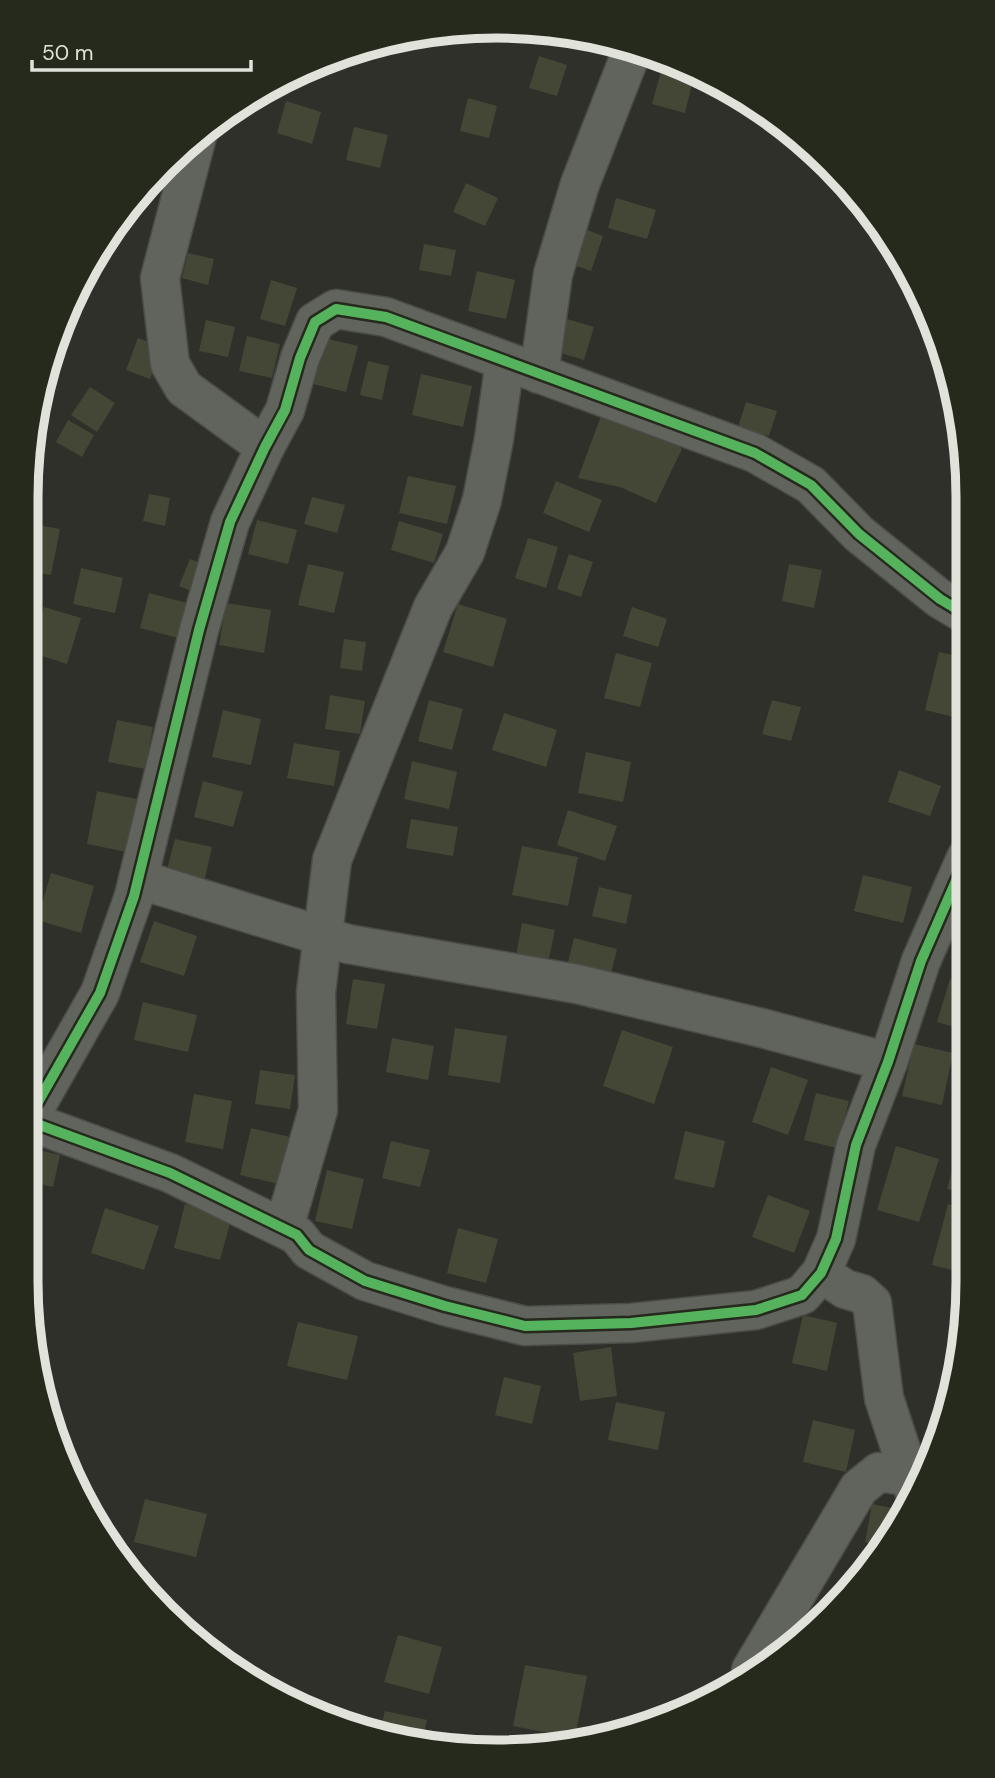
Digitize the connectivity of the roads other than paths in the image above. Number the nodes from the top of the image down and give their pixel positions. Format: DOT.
graph roads {
  1 [pos="630,58"];
  2 [pos="192,155"];
  3 [pos="522,368"];
  4 [pos="265,447"];
  5 [pos="956,608"];
  6 [pos="138,879"];
  7 [pos="956,906"];
  8 [pos="950,935"];
  9 [pos="323,936"];
  10 [pos="888,1062"];
  11 [pos="38,1102"];
  12 [pos="38,1123"];
  13 [pos="284,1228"];
  14 [pos="821,1273"];
  15 [pos="911,1480"];
  16 [pos="909,1484"];
  17 [pos="758,1659"];
  1 -- 3 [label="street"];
  2 -- 4 [label="street"];
  3 -- 4 [label="street"];
  3 -- 5 [label="street"];
  3 -- 9 [label="street"];
  4 -- 6 [label="street"];
  6 -- 9 [label="street"];
  6 -- 11 [label="street"];
  7 -- 8 [label="street"];
  8 -- 10 [label="street"];
  9 -- 10 [label="street"];
  9 -- 13 [label="street"];
  10 -- 14 [label="street"];
  12 -- 13 [label="street"];
  13 -- 14 [label="street"];
  14 -- 15 [label="street"];
  16 -- 17 [label="street"];
}
